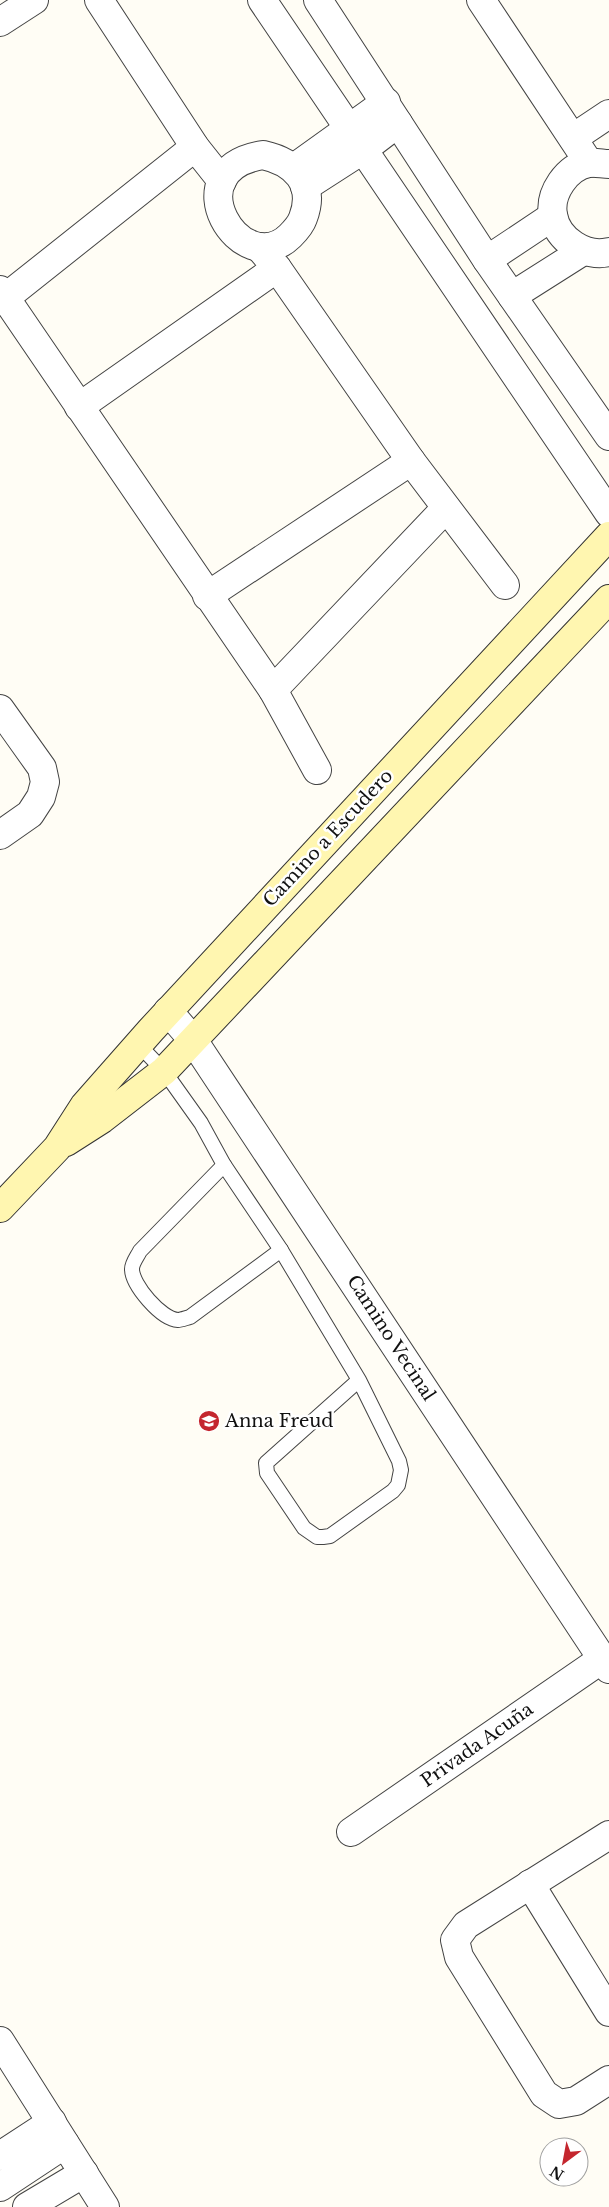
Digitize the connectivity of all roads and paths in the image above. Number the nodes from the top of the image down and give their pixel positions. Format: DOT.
graph roads {
  1 [pos="34,0"];
  2 [pos="99,0"];
  3 [pos="262,0"];
  4 [pos="318,0"];
  5 [pos="481,0"];
  6 [pos="0,22"];
  7 [pos="392,113"];
  8 [pos="609,114"];
  9 [pos="573,138"];
  10 [pos="357,139"];
  11 [pos="195,146"];
  12 [pos="599,163"];
  13 [pos="300,177"];
  14 [pos="222,181"];
  15 [pos="553,216"];
  16 [pos="259,247"];
  17 [pos="596,251"];
  18 [pos="492,267"];
  19 [pos="277,268"];
  20 [pos="3,294"];
  21 [pos="512,296"];
  22 [pos="464,298"];
  23 [pos="79,407"];
  24 [pos="609,436"];
  25 [pos="411,461"];
  26 [pos="446,508"];
  27 [pos="609,513"];
  28 [pos="609,536"];
  29 [pos="505,585"];
  30 [pos="207,596"];
  31 [pos="609,599"];
  32 [pos="272,690"];
  33 [pos="0,709"];
  34 [pos="317,770"];
  35 [pos="0,835"];
  36 [pos="168,1011"];
  37 [pos="193,1040"];
  38 [pos="138,1044"];
  39 [pos="164,1071"];
  40 [pos="57,1148"];
  41 [pos="224,1165"];
  42 [pos="0,1208"];
  43 [pos="281,1250"];
  44 [pos="359,1380"];
  45 [pos="606,1664"];
  46 [pos="351,1832"];
  47 [pos="609,1835"];
  48 [pos="530,1884"];
  49 [pos="609,2012"];
  50 [pos="0,2041"];
  51 [pos="609,2080"];
  52 [pos="58,2133"];
  53 [pos="0,2156"];
  54 [pos="84,2173"];
  55 [pos="0,2187"];
  56 [pos="27,2207"];
  57 [pos="105,2207"];
  1 -- 6 [label="street"];
  2 -- 11 [label="street"];
  3 -- 10 [label="street"];
  4 -- 7 [label="street"];
  5 -- 9 [label="street"];
  7 -- 10 [label="street"];
  7 -- 18 [label="street"];
  8 -- 9 [label="street"];
  9 -- 12 [label="street"];
  10 -- 13 [label="street"];
  10 -- 22 [label="street"];
  11 -- 14 [label="street"];
  11 -- 20 [label="street"];
  12 -- 15 [label="street"];
  13 -- 14 [label="street"];
  13 -- 16 [label="street"];
  14 -- 16 [label="street"];
  15 -- 17 [label="street"];
  15 -- 18 [label="street"];
  16 -- 19 [label="street"];
  17 -- 21 [label="street"];
  18 -- 21 [label="street"];
  18 -- 22 [label="street"];
  19 -- 23 [label="street"];
  19 -- 25 [label="street"];
  20 -- 23 [label="street"];
  21 -- 24 [label="street"];
  22 -- 27 [label="street"];
  23 -- 30 [label="street"];
  25 -- 26 [label="street"];
  25 -- 30 [label="street"];
  26 -- 29 [label="street"];
  26 -- 32 [label="street"];
  28 -- 36 [label="street, Camino a Escudero"];
  30 -- 32 [label="street"];
  31 -- 37 [label="street, Camino a Escudero"];
  32 -- 34 [label="street"];
  33 -- 35 [label="street"];
  36 -- 37 [label="street, Camino Vecinal"];
  36 -- 38 [label="street, Camino a Escudero"];
  37 -- 39 [label="street, Camino a Escudero"];
  37 -- 45 [label="street, Camino Vecinal"];
  38 -- 39 [label="lane"];
  38 -- 40 [label="street, Camino a Escudero"];
  39 -- 40 [label="street, Camino a Escudero"];
  39 -- 41 [label="lane"];
  40 -- 42 [label="street, Camino a Escudero"];
  41 -- 43 [label="lane"];
  41 -- 43 [label="lane"];
  43 -- 44 [label="lane"];
  44 -- 44 [label="lane"];
  45 -- 46 [label="street, Privada Acuña"];
  47 -- 48 [label="street"];
  48 -- 49 [label="street"];
  48 -- 51 [label="street"];
  50 -- 52 [label="street"];
  52 -- 53 [label="street"];
  52 -- 54 [label="street"];
  52 -- 55 [label="street"];
  54 -- 56 [label="street"];
  54 -- 57 [label="street"];
}
